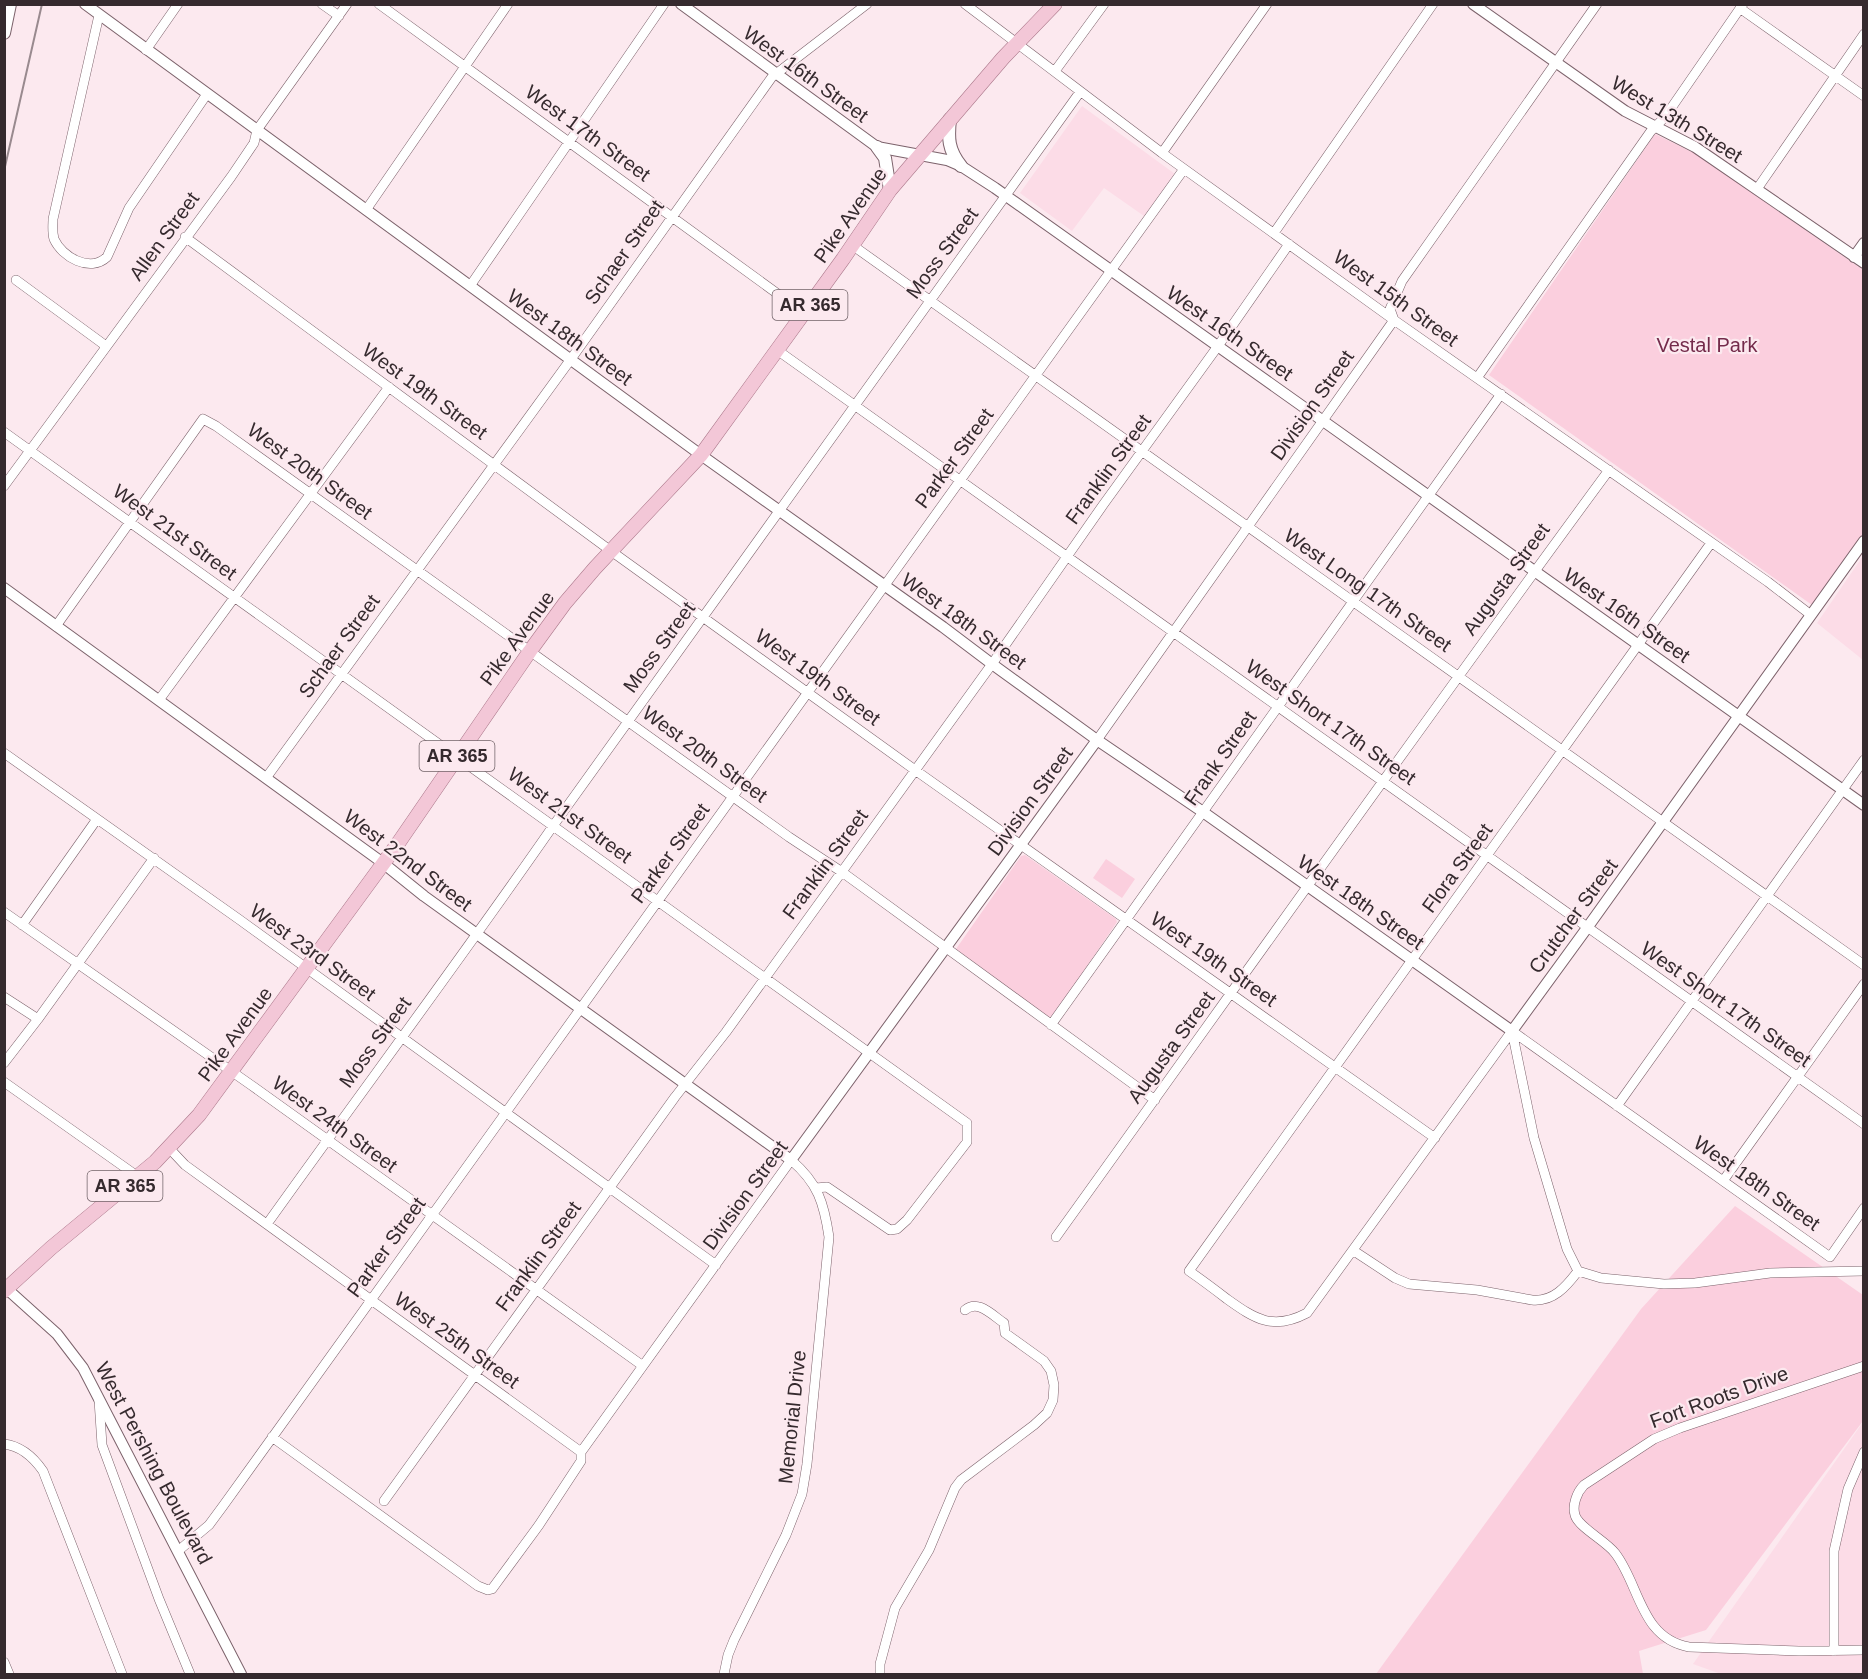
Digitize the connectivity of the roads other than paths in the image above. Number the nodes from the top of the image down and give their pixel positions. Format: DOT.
graph roads {
  1 [pos="85,4"];
  2 [pos="178,4"];
  3 [pos="322,4"];
  4 [pos="347,4"];
  5 [pos="379,4"];
  6 [pos="508,4"];
  7 [pos="663,4"];
  8 [pos="681,4"];
  9 [pos="867,4"];
  10 [pos="965,4"];
  11 [pos="1055,4"];
  12 [pos="1104,4"];
  13 [pos="1267,4"];
  14 [pos="1433,4"];
  15 [pos="1473,4"];
  16 [pos="1598,4"];
  17 [pos="1742,7"];
  18 [pos="8,8"];
  19 [pos="99,15"];
  20 [pos="339,16"];
  21 [pos="4,33"];
  22 [pos="1863,34"];
  23 [pos="1018,43"];
  24 [pos="146,50"];
  25 [pos="1556,63"];
  26 [pos="465,66"];
  27 [pos="1055,71"];
  28 [pos="775,74"];
  29 [pos="1835,76"];
  30 [pos="1080,92"];
  31 [pos="207,94"];
  32 [pos="1863,96"];
  33 [pos="950,119"];
  34 [pos="1655,127"];
  35 [pos="257,130"];
  36 [pos="569,142"];
  37 [pos="877,147"];
  38 [pos="1162,153"];
  39 [pos="918,156"];
  40 [pos="961,166"];
  41 [pos="1184,169"];
  42 [pos="1757,189"];
  43 [pos="890,190"];
  44 [pos="1006,195"];
  45 [pos="366,210"];
  46 [pos="671,216"];
  47 [pos="1274,233"];
  48 [pos="185,237"];
  49 [pos="1863,243"];
  50 [pos="1289,244"];
  51 [pos="852,245"];
  52 [pos="1859,260"];
  53 [pos="1111,270"];
  54 [pos="16,280"];
  55 [pos="470,285"];
  56 [pos="930,301"];
  57 [pos="804,313"];
  58 [pos="1394,320"];
  59 [pos="106,346"];
  60 [pos="1218,346"];
  61 [pos="777,350"];
  62 [pos="571,359"];
  63 [pos="1035,376"];
  64 [pos="1478,378"];
  65 [pos="389,387"];
  66 [pos="1501,394"];
  67 [pos="855,405"];
  68 [pos="1323,421"];
  69 [pos="4,432"];
  70 [pos="31,451"];
  71 [pos="1142,452"];
  72 [pos="701,454"];
  73 [pos="493,464"];
  74 [pos="1609,470"];
  75 [pos="960,480"];
  76 [pos="4,486"];
  77 [pos="311,494"];
  78 [pos="1428,496"];
  79 [pos="780,510"];
  80 [pos="130,522"];
  81 [pos="1248,527"];
  82 [pos="1863,541"];
  83 [pos="1712,543"];
  84 [pos="611,551"];
  85 [pos="1067,557"];
  86 [pos="416,569"];
  87 [pos="1534,571"];
  88 [pos="885,585"];
  89 [pos="4,588"];
  90 [pos="235,597"];
  91 [pos="1353,602"];
  92 [pos="1811,615"];
  93 [pos="703,617"];
  94 [pos="56,626"];
  95 [pos="1173,632"];
  96 [pos="1638,645"];
  97 [pos="530,651"];
  98 [pos="992,664"];
  99 [pos="341,674"];
  100 [pos="1458,676"];
  101 [pos="808,692"];
  102 [pos="159,700"];
  103 [pos="1278,707"];
  104 [pos="1738,716"];
  105 [pos="628,721"];
  106 [pos="1097,740"];
  107 [pos="1562,751"];
  108 [pos="4,753"];
  109 [pos="457,757"];
  110 [pos="1863,760"];
  111 [pos="915,771"];
  112 [pos="266,778"];
  113 [pos="1383,782"];
  114 [pos="1842,790"];
  115 [pos="733,797"];
  116 [pos="1863,805"];
  117 [pos="1203,812"];
  118 [pos="97,819"];
  119 [pos="1662,822"];
  120 [pos="553,825"];
  121 [pos="1021,844"];
  122 [pos="1487,856"];
  123 [pos="154,858"];
  124 [pos="383,863"];
  125 [pos="842,872"];
  126 [pos="1308,886"];
  127 [pos="1766,896"];
  128 [pos="658,901"];
  129 [pos="4,912"];
  130 [pos="1127,919"];
  131 [pos="22,925"];
  132 [pos="1587,928"];
  133 [pos="478,934"];
  134 [pos="945,949"];
  135 [pos="1412,960"];
  136 [pos="77,964"];
  137 [pos="1863,965"];
  138 [pos="306,969"];
  139 [pos="765,977"];
  140 [pos="1863,984"];
  141 [pos="1232,993"];
  142 [pos="4,996"];
  143 [pos="1692,1001"];
  144 [pos="580,1008"];
  145 [pos="38,1019"];
  146 [pos="1051,1025"];
  147 [pos="1512,1031"];
  148 [pos="401,1038"];
  149 [pos="870,1053"];
  150 [pos="4,1063"];
  151 [pos="1335,1067"];
  152 [pos="232,1072"];
  153 [pos="1797,1077"];
  154 [pos="4,1082"];
  155 [pos="686,1084"];
  156 [pos="1155,1100"];
  157 [pos="1617,1106"];
  158 [pos="505,1113"];
  159 [pos="1863,1124"];
  160 [pos="1435,1138"];
  161 [pos="327,1140"];
  162 [pos="169,1148"];
  163 [pos="791,1160"];
  164 [pos="137,1176"];
  165 [pos="1723,1181"];
  166 [pos="609,1188"];
  167 [pos="816,1188"];
  168 [pos="1863,1208"];
  169 [pos="431,1215"];
  170 [pos="267,1224"];
  171 [pos="1056,1237"];
  172 [pos="1354,1251"];
  173 [pos="716,1265"];
  174 [pos="1578,1271"];
  175 [pos="1863,1271"];
  176 [pos="5,1288"];
  177 [pos="536,1290"];
  178 [pos="371,1299"];
  179 [pos="965,1310"];
  180 [pos="1311,1311"];
  181 [pos="643,1366"];
  182 [pos="1863,1366"];
  183 [pos="474,1374"];
  184 [pos="99,1397"];
  185 [pos="272,1437"];
  186 [pos="4,1444"];
  187 [pos="581,1452"];
  188 [pos="1863,1452"];
  189 [pos="384,1501"];
  190 [pos="178,1551"];
  191 [pos="1863,1650"];
  192 [pos="1834,1651"];
  193 [pos="4,1662"];
  194 [pos="9,1674"];
  195 [pos="122,1674"];
  196 [pos="190,1674"];
  197 [pos="241,1674"];
  198 [pos="724,1674"];
  199 [pos="880,1674"];
  1 -- 19 [label="street, West 18th Street"];
  2 -- 24 [label="street"];
  3 -- 20 [label="street"];
  4 -- 20 [label="street, Allen Street"];
  5 -- 26 [label="street, West 17th Street"];
  6 -- 26 [label="street"];
  7 -- 36 [label="street"];
  8 -- 28 [label="street, West 16th Street"];
  9 -- 28 [label="street, Schaer Street"];
  10 -- 23 [label="street, West 15th Street"];
  11 -- 23 [label="main road, Pike Avenue / AR 365"];
  12 -- 27 [label="street"];
  13 -- 38 [label="street"];
  14 -- 47 [label="street"];
  15 -- 25 [label="street, West 13th Street"];
  16 -- 25 [label="street, Division Street"];
  17 -- 29 [label="street"];
  17 -- 34 [label="street"];
  18 -- 21 [label="main road"];
  19 -- 24 [label="street, West 18th Street"];
  19 -- 31 [label="street"];
  20 -- 35 [label="street, Allen Street"];
  22 -- 29 [label="street"];
  23 -- 27 [label="street, West 15th Street"];
  23 -- 33 [label="main road, Pike Avenue / AR 365"];
  24 -- 31 [label="street, West 18th Street"];
  25 -- 34 [label="street, West 13th Street"];
  25 -- 58 [label="street, Division Street"];
  26 -- 36 [label="street, West 17th Street"];
  26 -- 45 [label="street"];
  27 -- 30 [label="street, West 15th Street"];
  28 -- 37 [label="street, West 16th Street"];
  28 -- 46 [label="street, Schaer Street"];
  29 -- 32 [label="street"];
  29 -- 42 [label="street"];
  30 -- 38 [label="street, West 15th Street"];
  30 -- 44 [label="street, Moss Street"];
  31 -- 35 [label="street, West 18th Street"];
  33 -- 39 [label="main road, Pike Avenue / AR 365"];
  33 -- 40 [label="main road"];
  34 -- 42 [label="street, West 13th Street"];
  34 -- 64 [label="street"];
  35 -- 45 [label="street, West 18th Street"];
  35 -- 48 [label="street, Allen Street"];
  36 -- 46 [label="street, West 17th Street"];
  36 -- 55 [label="street"];
  37 -- 39 [label="street, West 16th Street"];
  37 -- 43 [label="main road"];
  38 -- 41 [label="street, West 15th Street"];
  39 -- 40 [label="street, West 16th Street"];
  39 -- 43 [label="main road, Pike Avenue / AR 365"];
  40 -- 44 [label="street, West 16th Street"];
  41 -- 47 [label="street, West 15th Street"];
  41 -- 53 [label="street, Parker Street"];
  42 -- 52 [label="street, West 13th Street"];
  43 -- 51 [label="main road, Pike Avenue / AR 365"];
  44 -- 53 [label="street, West 16th Street"];
  44 -- 56 [label="street, Moss Street"];
  45 -- 55 [label="street, West 18th Street"];
  46 -- 57 [label="street, West 17th Street"];
  46 -- 62 [label="street, Schaer Street"];
  47 -- 50 [label="street, West 15th Street"];
  48 -- 59 [label="street, Allen Street"];
  48 -- 65 [label="street, West 19th Street"];
  49 -- 52 [label="street"];
  50 -- 58 [label="street, West 15th Street"];
  50 -- 60 [label="street, Franklin Street"];
  51 -- 56 [label="street, West Long 17th Street"];
  51 -- 57 [label="main road, Pike Avenue / AR 365"];
  53 -- 60 [label="street, West 16th Street"];
  53 -- 63 [label="street, Parker Street"];
  54 -- 59 [label="street"];
  55 -- 62 [label="street, West 18th Street"];
  56 -- 63 [label="street, West Long 17th Street"];
  56 -- 67 [label="street, Moss Street"];
  57 -- 61 [label="main road, Pike Avenue / AR 365"];
  58 -- 64 [label="street, West 15th Street"];
  58 -- 68 [label="street, Division Street"];
  59 -- 70 [label="street, Allen Street"];
  60 -- 68 [label="street, West 16th Street"];
  60 -- 71 [label="street, Franklin Street"];
  61 -- 67 [label="street, West Short 17th Street"];
  61 -- 72 [label="main road, Pike Avenue / AR 365"];
  62 -- 72 [label="street, West 18th Street"];
  62 -- 73 [label="street, Schaer Street"];
  63 -- 71 [label="street, West Long 17th Street"];
  63 -- 75 [label="street, Parker Street"];
  64 -- 66 [label="street, West 15th Street"];
  65 -- 73 [label="street, West 19th Street"];
  65 -- 77 [label="street"];
  66 -- 74 [label="street, West 15th Street"];
  66 -- 78 [label="street, Frank Street"];
  67 -- 75 [label="street, West Short 17th Street"];
  67 -- 79 [label="street, Moss Street"];
  68 -- 78 [label="street, West 16th Street"];
  68 -- 81 [label="street, Division Street"];
  69 -- 70 [label="street, West 21st Street"];
  70 -- 76 [label="street, Allen Street"];
  70 -- 80 [label="street, West 21st Street"];
  71 -- 81 [label="street, West Long 17th Street"];
  71 -- 85 [label="street, Franklin Street"];
  72 -- 79 [label="street, West 18th Street"];
  72 -- 84 [label="main road, Pike Avenue / AR 365"];
  73 -- 84 [label="street, West 19th Street"];
  73 -- 86 [label="street, Schaer Street"];
  74 -- 83 [label="street, West 15th Street"];
  74 -- 87 [label="street, Augusta Street"];
  75 -- 85 [label="street, West Short 17th Street"];
  75 -- 88 [label="street, Parker Street"];
  77 -- 80 [label="street, West 20th Street"];
  77 -- 86 [label="street, West 20th Street"];
  77 -- 90 [label="street"];
  78 -- 87 [label="street, West 16th Street"];
  78 -- 91 [label="street, Frank Street"];
  79 -- 88 [label="street, West 18th Street"];
  79 -- 93 [label="street, Moss Street"];
  80 -- 90 [label="street, West 21st Street"];
  80 -- 94 [label="street"];
  81 -- 91 [label="street, West Long 17th Street"];
  81 -- 95 [label="street, Division Street"];
  82 -- 92 [label="street, Crutcher Street"];
  83 -- 92 [label="street, West 15th Street"];
  83 -- 96 [label="street, Flora Street"];
  84 -- 93 [label="street, West 19th Street"];
  84 -- 97 [label="main road, Pike Avenue / AR 365"];
  85 -- 95 [label="street, West Short 17th Street"];
  85 -- 98 [label="street, Franklin Street"];
  86 -- 97 [label="street, West 20th Street"];
  86 -- 99 [label="street, Schaer Street"];
  87 -- 96 [label="street, West 16th Street"];
  87 -- 100 [label="street, Augusta Street"];
  88 -- 98 [label="street, West 18th Street"];
  88 -- 101 [label="street, Parker Street"];
  89 -- 94 [label="street, West 22nd Street"];
  90 -- 99 [label="street, West 21st Street"];
  90 -- 102 [label="street"];
  91 -- 100 [label="street, West Long 17th Street"];
  91 -- 103 [label="street, Frank Street"];
  92 -- 104 [label="street, Crutcher Street"];
  93 -- 101 [label="street, West 19th Street"];
  93 -- 105 [label="street, Moss Street"];
  94 -- 102 [label="street, West 22nd Street"];
  95 -- 103 [label="street, West Short 17th Street"];
  95 -- 106 [label="street, Division Street"];
  96 -- 104 [label="street, West 16th Street"];
  96 -- 107 [label="street, Flora Street"];
  97 -- 105 [label="street, West 20th Street"];
  97 -- 109 [label="main road, Pike Avenue / AR 365"];
  98 -- 106 [label="street, West 18th Street"];
  98 -- 111 [label="street, Franklin Street"];
  99 -- 109 [label="street, West 21st Street"];
  99 -- 112 [label="street, Schaer Street"];
  100 -- 107 [label="street, West Long 17th Street"];
  100 -- 113 [label="street, Augusta Street"];
  101 -- 111 [label="street, West 19th Street"];
  101 -- 115 [label="street, Parker Street"];
  102 -- 112 [label="street, West 22nd Street"];
  103 -- 113 [label="street, West Short 17th Street"];
  103 -- 117 [label="street, Frank Street"];
  104 -- 114 [label="street, West 16th Street"];
  104 -- 119 [label="street, Crutcher Street"];
  105 -- 115 [label="street, West 20th Street"];
  105 -- 120 [label="street, Moss Street"];
  106 -- 117 [label="street, West 18th Street"];
  106 -- 121 [label="street, Division Street"];
  107 -- 119 [label="street, West Long 17th Street"];
  107 -- 122 [label="street, Flora Street"];
  108 -- 118 [label="street, West 23rd Street"];
  109 -- 120 [label="street, West 21st Street"];
  109 -- 124 [label="main road, Pike Avenue / AR 365"];
  110 -- 114 [label="street"];
  111 -- 121 [label="street, West 19th Street"];
  111 -- 125 [label="street, Franklin Street"];
  112 -- 124 [label="street, West 22nd Street"];
  113 -- 122 [label="street, West Short 17th Street"];
  113 -- 126 [label="street, Augusta Street"];
  114 -- 116 [label="street, West 16th Street"];
  114 -- 127 [label="street"];
  115 -- 125 [label="street, West 20th Street"];
  115 -- 128 [label="street, Parker Street"];
  117 -- 126 [label="street, West 18th Street"];
  117 -- 130 [label="street, Frank Street"];
  118 -- 123 [label="street, West 23rd Street"];
  118 -- 131 [label="street"];
  119 -- 127 [label="street, West Long 17th Street"];
  119 -- 132 [label="street, Crutcher Street"];
  120 -- 128 [label="street, West 21st Street"];
  120 -- 133 [label="street, Moss Street"];
  121 -- 130 [label="street, West 19th Street"];
  121 -- 134 [label="street, Division Street"];
  122 -- 132 [label="street, West Short 17th Street"];
  122 -- 135 [label="street, Flora Street"];
  123 -- 136 [label="street"];
  123 -- 138 [label="street, West 23rd Street"];
  124 -- 133 [label="street, West 22nd Street"];
  124 -- 138 [label="main road, Pike Avenue / AR 365"];
  125 -- 134 [label="street, West 20th Street"];
  125 -- 139 [label="street, Franklin Street"];
  126 -- 135 [label="street, West 18th Street"];
  126 -- 141 [label="street, Augusta Street"];
  127 -- 137 [label="street, West Long 17th Street"];
  127 -- 143 [label="street"];
  128 -- 139 [label="street, West 21st Street"];
  128 -- 144 [label="street, Parker Street"];
  129 -- 131 [label="street, West 24th Street"];
  130 -- 141 [label="street, West 19th Street"];
  130 -- 146 [label="street, Frank Street"];
  131 -- 136 [label="street, West 24th Street"];
  132 -- 143 [label="street, West Short 17th Street"];
  132 -- 147 [label="street, Crutcher Street"];
  133 -- 144 [label="street, West 22nd Street"];
  133 -- 148 [label="street, Moss Street"];
  134 -- 146 [label="street, West 20th Street"];
  134 -- 149 [label="street, Division Street"];
  135 -- 147 [label="street, West 18th Street"];
  135 -- 151 [label="street, Flora Street"];
  136 -- 145 [label="street"];
  136 -- 152 [label="street, West 24th Street"];
  138 -- 148 [label="street, West 23rd Street"];
  138 -- 152 [label="main road, Pike Avenue / AR 365"];
  139 -- 149 [label="street, West 21st Street"];
  139 -- 155 [label="street, Franklin Street"];
  140 -- 153 [label="street"];
  141 -- 151 [label="street, West 19th Street"];
  141 -- 156 [label="street, Augusta Street"];
  142 -- 145 [label="street"];
  143 -- 153 [label="street, West Short 17th Street"];
  143 -- 157 [label="street"];
  144 -- 155 [label="street, West 22nd Street"];
  144 -- 158 [label="street, Parker Street"];
  145 -- 150 [label="street"];
  146 -- 156 [label="street, West 20th Street"];
  147 -- 157 [label="street, West 18th Street"];
  147 -- 160 [label="street, Crutcher Street"];
  147 -- 174 [label="street"];
  148 -- 158 [label="street, West 23rd Street"];
  148 -- 161 [label="street, Moss Street"];
  149 -- 163 [label="street, Division Street"];
  149 -- 167 [label="street, West 21st Street"];
  151 -- 160 [label="street, West 19th Street"];
  151 -- 180 [label="street, Flora Street"];
  152 -- 161 [label="street, West 24th Street"];
  152 -- 162 [label="main road, Pike Avenue / AR 365"];
  153 -- 159 [label="street, West Short 17th Street"];
  153 -- 165 [label="street"];
  154 -- 164 [label="street"];
  155 -- 163 [label="street, West 22nd Street"];
  155 -- 166 [label="street, Franklin Street"];
  156 -- 171 [label="street, Augusta Street"];
  157 -- 165 [label="street, West 18th Street"];
  158 -- 166 [label="street, West 23rd Street"];
  158 -- 169 [label="street, Parker Street"];
  160 -- 172 [label="street, Crutcher Street"];
  161 -- 169 [label="street, West 24th Street"];
  161 -- 170 [label="street, Moss Street"];
  162 -- 164 [label="main road, Pike Avenue / AR 365"];
  162 -- 170 [label="street, West 25th Street"];
  163 -- 167 [label="street, Memorial Drive"];
  163 -- 173 [label="street, Division Street"];
  164 -- 176 [label="main road, Pike Avenue / AR 365"];
  165 -- 168 [label="street, West 18th Street"];
  166 -- 173 [label="street, West 23rd Street"];
  166 -- 177 [label="street, Franklin Street"];
  167 -- 198 [label="street, Memorial Drive"];
  169 -- 177 [label="street, West 24th Street"];
  169 -- 178 [label="street, Parker Street"];
  170 -- 178 [label="street, West 25th Street"];
  172 -- 174 [label="street"];
  172 -- 180 [label="street, Crutcher Street"];
  173 -- 181 [label="street, Division Street"];
  174 -- 175 [label="street"];
  176 -- 184 [label="street, West Pershing Boulevard"];
  177 -- 181 [label="street, West 24th Street"];
  177 -- 183 [label="street, Franklin Street"];
  178 -- 183 [label="street, West 25th Street"];
  178 -- 185 [label="street, Parker Street"];
  179 -- 199 [label="street"];
  181 -- 187 [label="street, Division Street"];
  182 -- 192 [label="street, Fort Roots Drive"];
  183 -- 187 [label="street, West 25th Street"];
  183 -- 189 [label="street, Franklin Street"];
  184 -- 190 [label="street, West Pershing Boulevard"];
  184 -- 196 [label="street"];
  185 -- 187 [label="street, Division Street"];
  185 -- 190 [label="street, Parker Street"];
  186 -- 195 [label="street"];
  188 -- 192 [label="street"];
  190 -- 197 [label="street, West Pershing Boulevard"];
  191 -- 192 [label="street, Fort Roots Drive"];
  193 -- 194 [label="street"];
}
